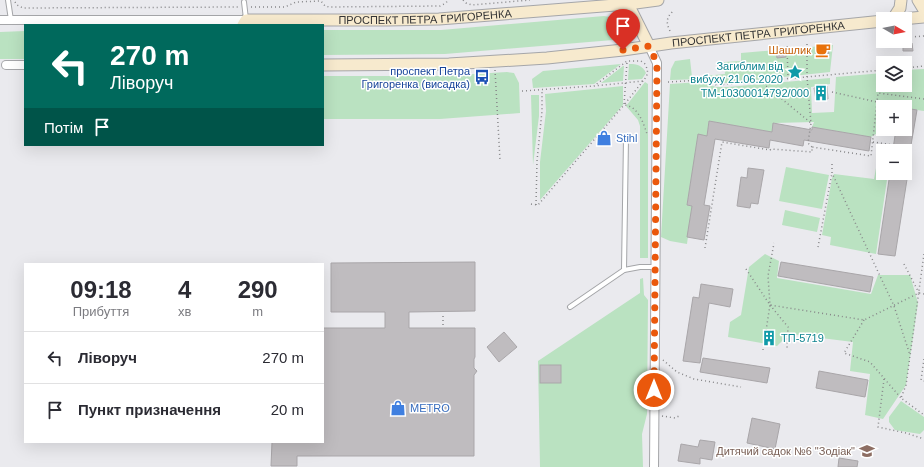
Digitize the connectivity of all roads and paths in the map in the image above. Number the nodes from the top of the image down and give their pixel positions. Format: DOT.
graph roads {
  1 [pos="8,0"];
  2 [pos="14,0"];
  3 [pos="448,0"];
  4 [pos="463,0"];
  5 [pos="530,0"];
  6 [pos="658,0"];
  7 [pos="901,0"];
  8 [pos="918,0"];
  9 [pos="244,2"];
  10 [pos="628,2"];
  11 [pos="244,7"];
  12 [pos="924,10"];
  13 [pos="672,11"];
  14 [pos="897,12"];
  15 [pos="924,17"];
  16 [pos="912,18"];
  17 [pos="618,19"];
  18 [pos="0,20"];
  19 [pos="11,20"];
  20 [pos="244,22"];
  21 [pos="876,22"];
  22 [pos="670,31"];
  23 [pos="924,36"];
  24 [pos="912,38"];
  25 [pos="619,39"];
  26 [pos="806,44"];
  27 [pos="649,46"];
  28 [pos="787,46"];
  29 [pos="494,61"];
  30 [pos="627,62"];
  31 [pos="6,65"];
  32 [pos="24,65"];
  33 [pos="324,65"];
  34 [pos="924,66"];
  35 [pos="912,67"];
  36 [pos="876,71"];
  37 [pos="807,77"];
  38 [pos="788,79"];
  39 [pos="760,81"];
  40 [pos="643,82"];
  41 [pos="668,82"];
  42 [pos="625,83"];
  43 [pos="594,86"];
  44 [pos="542,90"];
  45 [pos="522,91"];
  46 [pos="832,92"];
  47 [pos="924,99"];
  48 [pos="877,100"];
  49 [pos="876,102"];
  50 [pos="624,105"];
  51 [pos="876,112"];
  52 [pos="811,123"];
  53 [pos="646,134"];
  54 [pos="626,138"];
  55 [pos="873,142"];
  56 [pos="887,144"];
  57 [pos="812,147"];
  58 [pos="500,160"];
  59 [pos="832,164"];
  60 [pos="832,173"];
  61 [pos="531,204"];
  62 [pos="536,205"];
  63 [pos="774,243"];
  64 [pos="818,247"];
  65 [pos="705,248"];
  66 [pos="924,254"];
  67 [pos="904,264"];
  68 [pos="654,267"];
  69 [pos="746,269"];
  70 [pos="624,270"];
  71 [pos="919,293"];
  72 [pos="924,294"];
  73 [pos="770,305"];
  74 [pos="894,306"];
  75 [pos="570,307"];
  76 [pos="443,316"];
  77 [pos="864,320"];
  78 [pos="443,328"];
  79 [pos="787,348"];
  80 [pos="763,350"];
  81 [pos="910,356"];
  82 [pos="662,358"];
  83 [pos="924,359"];
  84 [pos="884,379"];
  85 [pos="924,381"];
  86 [pos="741,387"];
  87 [pos="900,398"];
  88 [pos="681,415"];
  89 [pos="662,416"];
  90 [pos="924,416"];
  91 [pos="924,439"];
  92 [pos="654,467"];
  1 -- 19 [label="lane"];
  2 -- 11 [label="path"];
  3 -- 11 [label="path"];
  4 -- 5 [label="path"];
  6 -- 10 [label="street, ПРОСПЕКТ ПЕТРА ГРИГОРЕНКА"];
  7 -- 14 [label="street"];
  8 -- 12 [label="street"];
  9 -- 11 [label="lane"];
  10 -- 20 [label="street, ПРОСПЕКТ ПЕТРА ГРИГОРЕНКА"];
  10 -- 27 [label="street"];
  11 -- 20 [label="lane"];
  13 -- 22 [label="path"];
  15 -- 16 [label="street"];
  17 -- 25 [label="path"];
  18 -- 19 [label="street, ПРОСПЕКТ ПЕТРА ГРИГОРЕНКА"];
  19 -- 20 [label="street, ПРОСПЕКТ ПЕТРА ГРИГОРЕНКА"];
  21 -- 27 [label="street, ПРОСПЕКТ ПЕТРА ГРИГОРЕНКА"];
  23 -- 24 [label="path"];
  26 -- 37 [label="path"];
  27 -- 29 [label="street, ПРОСПЕКТ ПЕТРА ГРИГОРЕНКА"];
  27 -- 68 [label="street"];
  28 -- 38 [label="path"];
  29 -- 33 [label="street, ПРОСПЕКТ ПЕТРА ГРИГОРЕНКА"];
  29 -- 58 [label="path"];
  30 -- 40 [label="path"];
  30 -- 42 [label="path"];
  30 -- 43 [label="path"];
  31 -- 32 [label="street"];
  34 -- 35 [label="path"];
  36 -- 37 [label="path"];
  37 -- 38 [label="path"];
  37 -- 52 [label="path"];
  38 -- 39 [label="path"];
  39 -- 41 [label="path"];
  39 -- 52 [label="path"];
  40 -- 42 [label="path"];
  40 -- 50 [label="path"];
  42 -- 43 [label="path"];
  42 -- 50 [label="path"];
  43 -- 44 [label="path"];
  44 -- 45 [label="path"];
  44 -- 62 [label="path"];
  46 -- 49 [label="path"];
  47 -- 48 [label="path"];
  50 -- 53 [label="path"];
  50 -- 62 [label="path"];
  51 -- 55 [label="path"];
  52 -- 57 [label="path"];
  54 -- 70 [label="lane"];
  55 -- 56 [label="path"];
  55 -- 57 [label="path"];
  57 -- 65 [label="path"];
  59 -- 60 [label="path"];
  60 -- 64 [label="path"];
  60 -- 74 [label="path"];
  61 -- 62 [label="path"];
  63 -- 73 [label="path"];
  66 -- 71 [label="path"];
  67 -- 71 [label="path"];
  68 -- 70 [label="lane"];
  68 -- 92 [label="street"];
  69 -- 73 [label="path"];
  70 -- 75 [label="lane"];
  71 -- 72 [label="path"];
  71 -- 74 [label="path"];
  71 -- 81 [label="path"];
  73 -- 77 [label="path"];
  73 -- 79 [label="path"];
  73 -- 80 [label="path"];
  74 -- 77 [label="path"];
  74 -- 81 [label="path"];
  76 -- 78 [label="path"];
  77 -- 84 [label="path"];
  81 -- 87 [label="path"];
  82 -- 86 [label="path"];
  83 -- 85 [label="path"];
  84 -- 87 [label="path"];
  84 -- 91 [label="path"];
  87 -- 90 [label="path"];
  88 -- 89 [label="path"];
}
